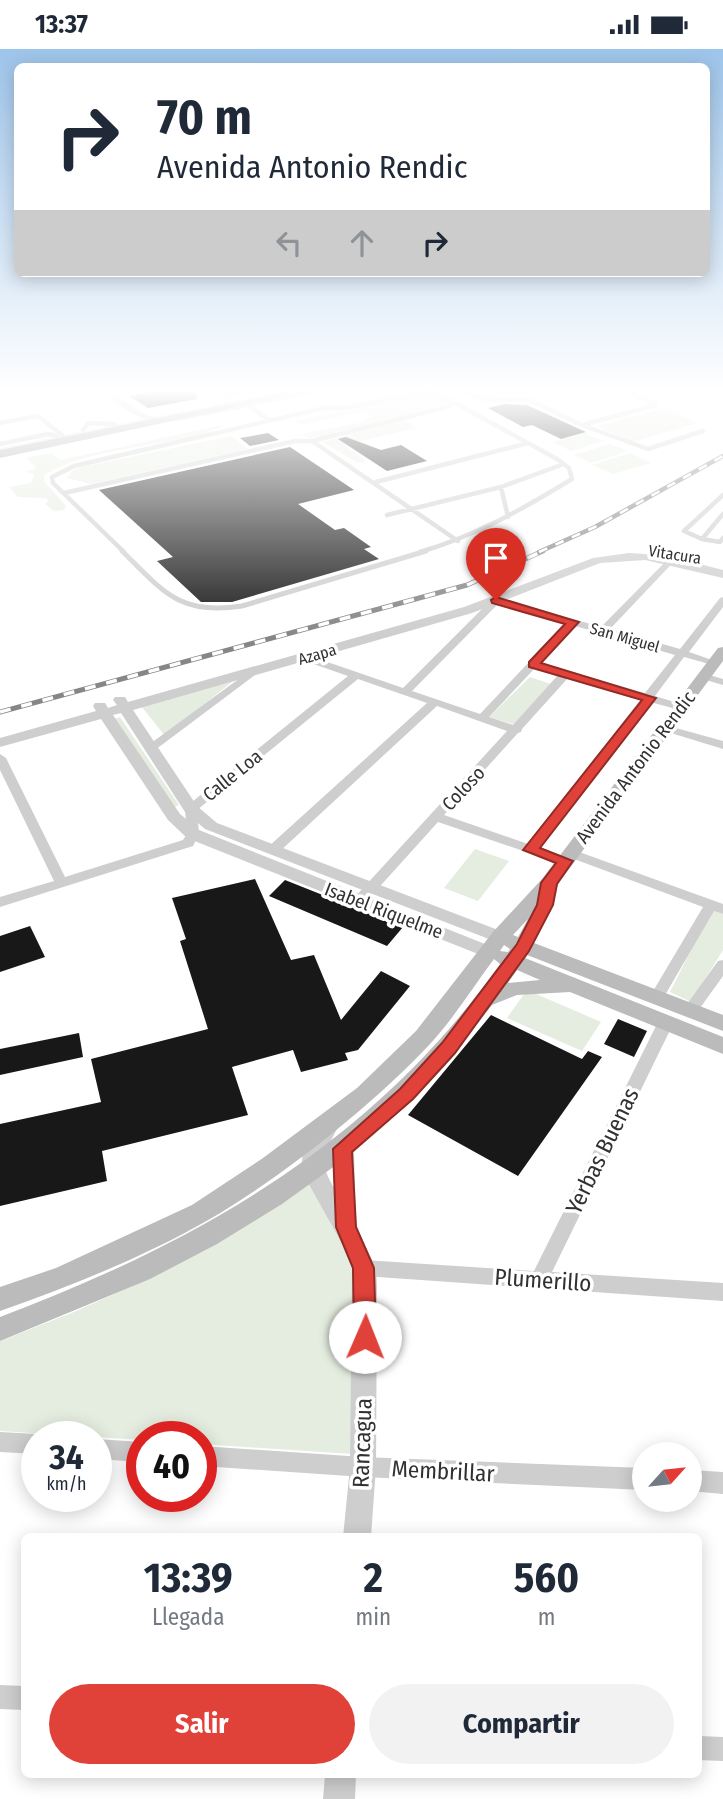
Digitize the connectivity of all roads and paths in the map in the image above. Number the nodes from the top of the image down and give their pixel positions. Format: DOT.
graph roads {
  1 [pos="59,474"];
  2 [pos="150,474"];
  3 [pos="363,474"];
  4 [pos="408,474"];
  5 [pos="537,474"];
  6 [pos="572,474"];
  7 [pos="376,482"];
  8 [pos="500,487"];
  9 [pos="64,493"];
  10 [pos="723,495"];
  11 [pos="416,509"];
  12 [pos="723,514"];
  13 [pos="387,515"];
  14 [pos="508,517"];
  15 [pos="723,538"];
  16 [pos="702,539"];
  17 [pos="458,541"];
  18 [pos="628,552"];
  19 [pos="675,556"];
  20 [pos="723,563"];
  21 [pos="723,574"];
  22 [pos="496,600"];
  23 [pos="723,600"];
  24 [pos="573,622"];
  25 [pos="603,631"];
  26 [pos="684,654"];
  27 [pos="306,657"];
  28 [pos="713,663"];
  29 [pos="533,664"];
  30 [pos="251,673"];
  31 [pos="565,674"];
  32 [pos="356,675"];
  33 [pos="723,682"];
  34 [pos="405,692"];
  35 [pos="649,698"];
  36 [pos="435,702"];
  37 [pos="122,704"];
  38 [pos="680,707"];
  39 [pos="102,710"];
  40 [pos="482,718"];
  41 [pos="665,727"];
  42 [pos="0,730"];
  43 [pos="517,730"];
  44 [pos="0,743"];
  45 [pos="723,745"];
  46 [pos="151,748"];
  47 [pos="0,758"];
  48 [pos="191,809"];
  49 [pos="436,817"];
  50 [pos="193,834"];
  51 [pos="272,850"];
  52 [pos="530,850"];
  53 [pos="568,857"];
  54 [pos="61,882"];
  55 [pos="549,883"];
  56 [pos="371,886"];
  57 [pos="359,901"];
  58 [pos="0,902"];
  59 [pos="717,907"];
  60 [pos="494,944"];
  61 [pos="518,954"];
  62 [pos="723,965"];
  63 [pos="579,989"];
  64 [pos="656,998"];
  65 [pos="486,999"];
  66 [pos="690,1011"];
  67 [pos="666,1022"];
  68 [pos="723,1023"];
  69 [pos="723,1046"];
  70 [pos="333,1119"];
  71 [pos="343,1149"];
  72 [pos="312,1170"];
  73 [pos="346,1227"];
  74 [pos="364,1268"];
  75 [pos="539,1279"];
  76 [pos="723,1292"];
  77 [pos="0,1299"];
  78 [pos="0,1329"];
  79 [pos="0,1442"];
  80 [pos="21,1443"];
  81 [pos="217,1457"];
  82 [pos="363,1467"];
  83 [pos="632,1478"];
  84 [pos="702,1482"];
  85 [pos="723,1483"];
  86 [pos="358,1533"];
  87 [pos="0,1697"];
  88 [pos="21,1698"];
  89 [pos="702,1748"];
  90 [pos="723,1749"];
  91 [pos="341,1778"];
  92 [pos="339,1799"];
  1 -- 9 [label="lane"];
  2 -- 9 [label="lane"];
  3 -- 7 [label="lane"];
  4 -- 7 [label="lane"];
  5 -- 8 [label="lane"];
  6 -- 14 [label="lane"];
  7 -- 11 [label="lane"];
  8 -- 11 [label="lane"];
  8 -- 14 [label="lane"];
  9 -- 17 [label="lane"];
  10 -- 16 [label="lane"];
  11 -- 13 [label="lane"];
  11 -- 17 [label="lane"];
  12 -- 16 [label="lane"];
  14 -- 17 [label="lane"];
  15 -- 16 [label="lane"];
  18 -- 19 [label="street, Vitacura"];
  18 -- 22 [label="street, Azapa"];
  18 -- 37 [label="street, Azapa"];
  19 -- 20 [label="street, Vitacura"];
  19 -- 21 [label="street, Vitacura"];
  19 -- 25 [label="street"];
  22 -- 24 [label="street, San Miguel"];
  22 -- 27 [label="street, Azapa"];
  22 -- 34 [label="street"];
  23 -- 26 [label="street, Avenida Antonio Rendic"];
  24 -- 25 [label="street, San Miguel"];
  24 -- 29 [label="street"];
  25 -- 26 [label="street, San Miguel"];
  26 -- 28 [label="street, San Miguel"];
  26 -- 35 [label="street, Avenida Antonio Rendic"];
  27 -- 30 [label="street, Azapa"];
  27 -- 32 [label="street"];
  28 -- 33 [label="street, San Miguel"];
  28 -- 38 [label="main road, Avenida Antonio Rendic"];
  29 -- 31 [label="street"];
  29 -- 40 [label="street"];
  30 -- 37 [label="street, Azapa"];
  30 -- 46 [label="street"];
  31 -- 35 [label="street"];
  31 -- 43 [label="street, Coloso"];
  32 -- 34 [label="street"];
  32 -- 48 [label="street, Calle Loa"];
  34 -- 36 [label="street"];
  35 -- 38 [label="street"];
  35 -- 52 [label="street, Avenida Antonio Rendic"];
  36 -- 40 [label="street"];
  36 -- 51 [label="street"];
  37 -- 39 [label="street, Azapa"];
  37 -- 46 [label="street, Isabel Riquelme"];
  38 -- 41 [label="main road, Avenida Antonio Rendic"];
  39 -- 42 [label="street, Azapa"];
  39 -- 44 [label="street, Azapa"];
  39 -- 50 [label="street, Isabel Riquelme"];
  40 -- 43 [label="street"];
  41 -- 45 [label="street"];
  41 -- 53 [label="main road, Avenida Antonio Rendic"];
  43 -- 49 [label="street, Coloso"];
  46 -- 48 [label="street, Isabel Riquelme"];
  47 -- 54 [label="street"];
  48 -- 50 [label="street, Calle Loa"];
  48 -- 51 [label="street, Isabel Riquelme"];
  49 -- 52 [label="street"];
  49 -- 56 [label="street, Coloso"];
  50 -- 54 [label="street"];
  50 -- 57 [label="street, Isabel Riquelme"];
  51 -- 56 [label="street, Isabel Riquelme"];
  52 -- 53 [label="street"];
  53 -- 55 [label="main road, Avenida Antonio Rendic"];
  53 -- 59 [label="street"];
  54 -- 58 [label="street"];
  55 -- 60 [label="main road, Avenida Antonio Rendic"];
  55 -- 61 [label="main road, Avenida Antonio Rendic"];
  56 -- 57 [label="street, Coloso"];
  56 -- 60 [label="street, Isabel Riquelme"];
  57 -- 60 [label="street, Isabel Riquelme"];
  59 -- 64 [label="street"];
  60 -- 61 [label="main road, Isabel Riquelme"];
  60 -- 70 [label="main road, Avenida Antonio Rendic"];
  61 -- 63 [label="main road, Isabel Riquelme"];
  61 -- 64 [label="main road, Isabel Riquelme"];
  61 -- 65 [label="main road, Avenida Antonio Rendic"];
  62 -- 66 [label="street"];
  63 -- 65 [label="main road"];
  63 -- 67 [label="main road, Isabel Riquelme"];
  64 -- 66 [label="main road, Isabel Riquelme"];
  65 -- 71 [label="main road, Avenida Antonio Rendic"];
  66 -- 68 [label="main road, Isabel Riquelme"];
  67 -- 69 [label="main road, Isabel Riquelme"];
  67 -- 75 [label="street, Yerbas Buenas"];
  70 -- 72 [label="street, Avenida Antonio Rendic"];
  70 -- 77 [label="main road, Avenida Antonio Rendic"];
  71 -- 72 [label="main road, Avenida Antonio Rendic"];
  71 -- 73 [label="street, Rancagua"];
  72 -- 73 [label="street, Rancagua"];
  72 -- 78 [label="main road, Avenida Antonio Rendic"];
  73 -- 74 [label="street, Rancagua"];
  74 -- 75 [label="street, Plumerillo"];
  74 -- 82 [label="street, Rancagua"];
  75 -- 76 [label="street, Plumerillo"];
  79 -- 80 [label="street"];
  81 -- 82 [label="street, Membrillar"];
  82 -- 83 [label="street, Membrillar"];
  82 -- 86 [label="street, Rancagua"];
  84 -- 85 [label="street"];
  87 -- 88 [label="street"];
  89 -- 90 [label="street"];
  91 -- 92 [label="street"];
}
